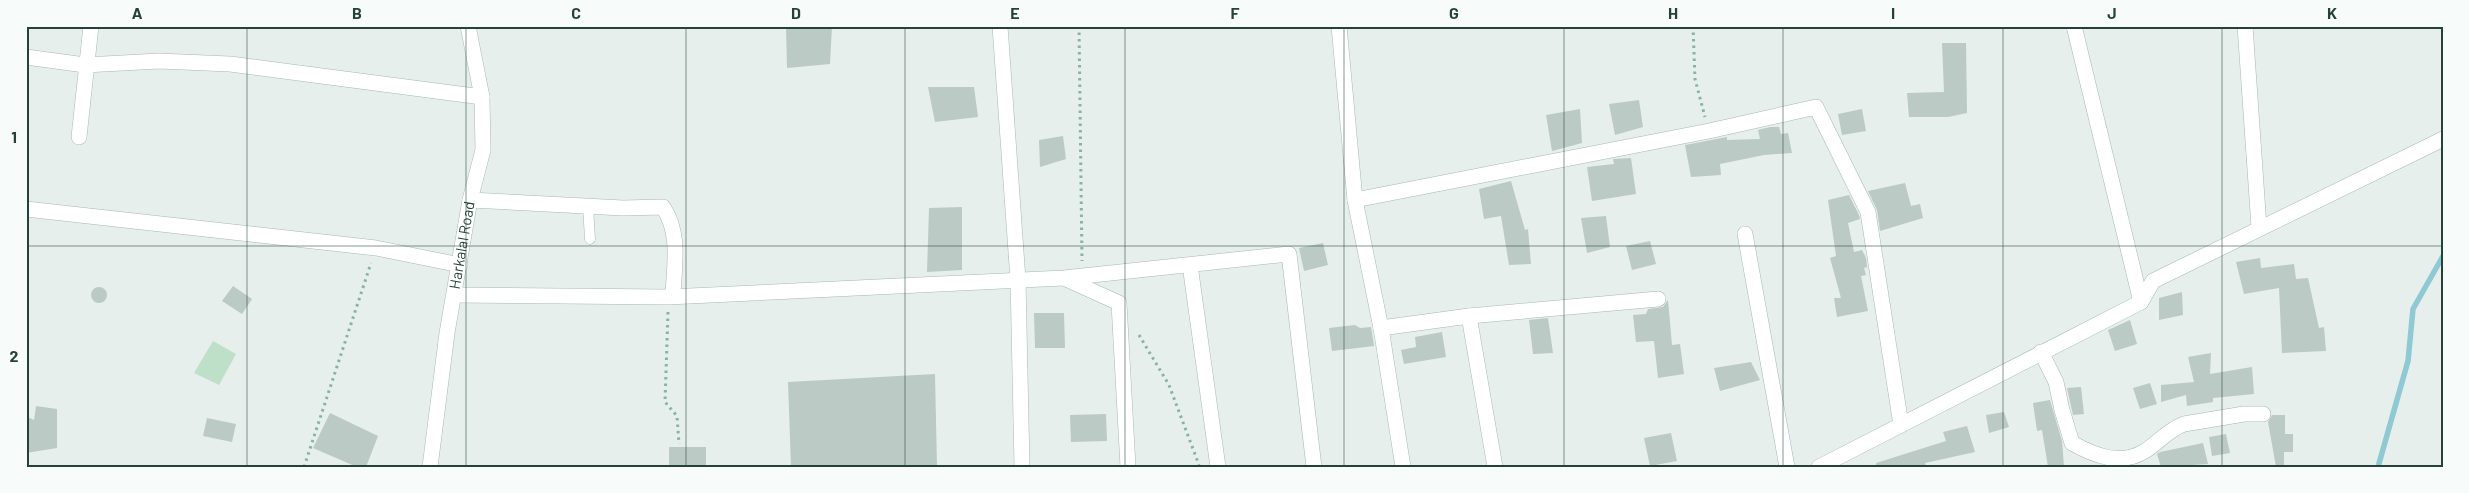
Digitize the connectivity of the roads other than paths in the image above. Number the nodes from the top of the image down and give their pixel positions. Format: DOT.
graph roads {
  1 [pos="91,26"];
  2 [pos="468,26"];
  3 [pos="1000,26"];
  4 [pos="1339,26"];
  5 [pos="2074,26"];
  6 [pos="2245,26"];
  7 [pos="26,56"];
  8 [pos="85,65"];
  9 [pos="482,97"];
  10 [pos="78,137"];
  11 [pos="2443,139"];
  12 [pos="470,200"];
  13 [pos="1355,200"];
  14 [pos="588,206"];
  15 [pos="26,209"];
  16 [pos="2259,227"];
  17 [pos="1744,234"];
  18 [pos="590,239"];
  19 [pos="460,265"];
  20 [pos="1190,265"];
  21 [pos="1064,278"];
  22 [pos="1018,280"];
  23 [pos="454,295"];
  24 [pos="671,296"];
  25 [pos="1658,299"];
  26 [pos="2141,302"];
  27 [pos="1469,316"];
  28 [pos="1381,328"];
  29 [pos="2041,352"];
  30 [pos="2263,414"];
  31 [pos="1901,424"];
  32 [pos="430,467"];
  33 [pos="1022,467"];
  34 [pos="1128,467"];
  35 [pos="1218,467"];
  36 [pos="1314,467"];
  37 [pos="1403,467"];
  38 [pos="1495,467"];
  39 [pos="1787,467"];
  40 [pos="1819,467"];
  1 -- 8 [label="street"];
  2 -- 9 [label="street, Harkalal Road"];
  3 -- 22 [label="street"];
  4 -- 13 [label="street"];
  5 -- 26 [label="street"];
  6 -- 16 [label="street"];
  7 -- 8 [label="street"];
  8 -- 9 [label="street"];
  8 -- 10 [label="street"];
  9 -- 12 [label="street, Harkalal Road"];
  11 -- 16 [label="street"];
  12 -- 14 [label="street"];
  12 -- 19 [label="street, Harkalal Road"];
  13 -- 28 [label="street"];
  13 -- 31 [label="street"];
  14 -- 18 [label="lane"];
  14 -- 24 [label="street"];
  15 -- 19 [label="street"];
  16 -- 26 [label="street"];
  17 -- 39 [label="street"];
  19 -- 23 [label="street, Harkalal Road"];
  20 -- 21 [label="street"];
  20 -- 35 [label="street"];
  20 -- 36 [label="street"];
  21 -- 22 [label="street"];
  21 -- 34 [label="street"];
  22 -- 24 [label="street"];
  22 -- 33 [label="street"];
  23 -- 24 [label="street"];
  23 -- 32 [label="street, Harkalal Road"];
  25 -- 27 [label="street"];
  26 -- 29 [label="street"];
  27 -- 28 [label="street"];
  27 -- 38 [label="street"];
  28 -- 37 [label="street"];
  29 -- 30 [label="street"];
  29 -- 31 [label="street"];
  31 -- 40 [label="street"];
}
